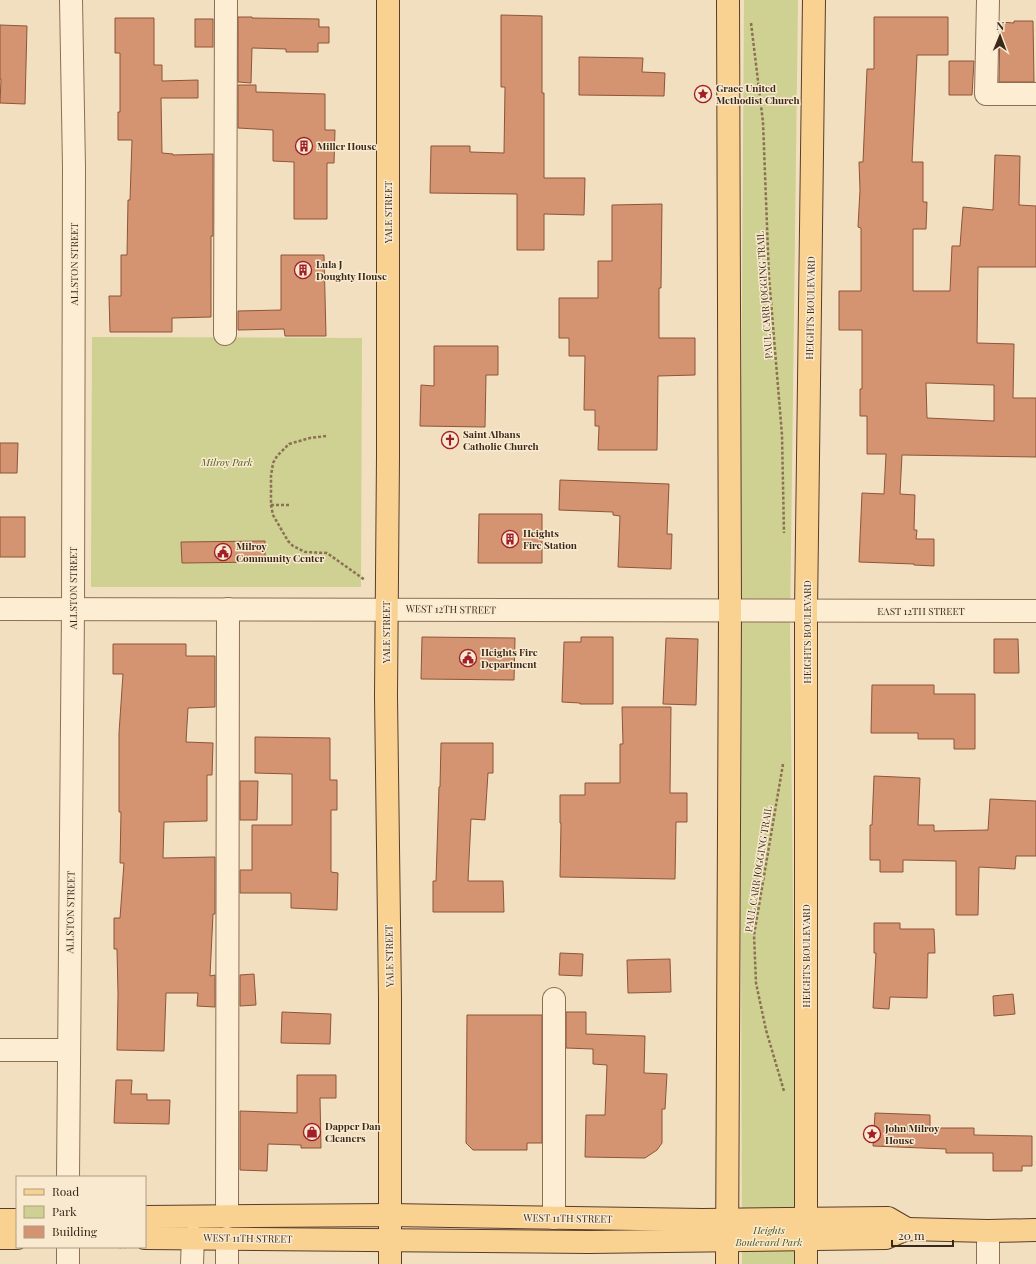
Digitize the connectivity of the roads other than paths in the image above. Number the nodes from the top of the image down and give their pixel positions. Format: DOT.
graph roads {
  1 [pos="71,0"];
  2 [pos="226,0"];
  3 [pos="388,0"];
  4 [pos="728,0"];
  5 [pos="814,0"];
  6 [pos="988,0"];
  7 [pos="1036,94"];
  8 [pos="225,334"];
  9 [pos="0,608"];
  10 [pos="386,608"];
  11 [pos="73,609"];
  12 [pos="228,609"];
  13 [pos="730,611"];
  14 [pos="806,611"];
  15 [pos="1036,611"];
  16 [pos="554,999"];
  17 [pos="0,1050"];
  18 [pos="68,1050"];
  19 [pos="68,1176"];
  20 [pos="227,1215"];
  21 [pos="390,1215"];
  22 [pos="146,1217"];
  23 [pos="554,1218"];
  24 [pos="728,1219"];
  25 [pos="0,1220"];
  26 [pos="16,1220"];
  27 [pos="806,1229"];
  28 [pos="1036,1230"];
  29 [pos="988,1231"];
  30 [pos="193,1237"];
  31 [pos="0,1238"];
  32 [pos="16,1238"];
  33 [pos="146,1238"];
  34 [pos="227,1238"];
  35 [pos="390,1240"];
  36 [pos="728,1241"];
  37 [pos="68,1248"];
  38 [pos="68,1264"];
  39 [pos="192,1264"];
  40 [pos="227,1264"];
  41 [pos="390,1264"];
  42 [pos="727,1264"];
  43 [pos="806,1264"];
  44 [pos="988,1264"];
  1 -- 11 [label="street, ALLSTON STREET"];
  2 -- 8 [label="street"];
  3 -- 10 [label="main road, YALE STREET"];
  4 -- 13 [label="main road"];
  5 -- 14 [label="main road, HEIGHTS BOULEVARD"];
  6 -- 7 [label="street"];
  9 -- 11 [label="street, WEST 12TH STREET"];
  10 -- 12 [label="street, WEST 12TH STREET"];
  10 -- 13 [label="street, WEST 12TH STREET"];
  10 -- 21 [label="main road, YALE STREET"];
  11 -- 12 [label="street, WEST 12TH STREET"];
  11 -- 18 [label="street, ALLSTON STREET"];
  12 -- 20 [label="street"];
  13 -- 14 [label="street, WEST 12TH STREET"];
  13 -- 24 [label="main road"];
  14 -- 15 [label="street, EAST 12TH STREET"];
  14 -- 27 [label="main road, HEIGHTS BOULEVARD"];
  16 -- 23 [label="street"];
  17 -- 18 [label="street"];
  18 -- 19 [label="street, ALLSTON STREET"];
  20 -- 21 [label="main road, WEST 11TH STREET"];
  20 -- 22 [label="main road, WEST 11TH STREET"];
  21 -- 23 [label="main road, WEST 11TH STREET"];
  21 -- 35 [label="main road, YALE STREET"];
  23 -- 24 [label="main road, WEST 11TH STREET"];
  24 -- 27 [label="main road, WEST 11TH STREET"];
  24 -- 36 [label="main road"];
  25 -- 26 [label="main road"];
  27 -- 29 [label="main road"];
  27 -- 36 [label="main road, WEST 11TH STREET"];
  27 -- 43 [label="main road, HEIGHTS BOULEVARD"];
  28 -- 29 [label="main road"];
  29 -- 44 [label="street"];
  30 -- 33 [label="main road, WEST 11TH STREET"];
  30 -- 34 [label="main road, WEST 11TH STREET"];
  30 -- 39 [label="street"];
  31 -- 32 [label="main road"];
  34 -- 35 [label="main road, WEST 11TH STREET"];
  34 -- 40 [label="street"];
  35 -- 36 [label="main road, WEST 11TH STREET"];
  35 -- 41 [label="main road, YALE STREET"];
  36 -- 42 [label="main road"];
  37 -- 38 [label="street"];
}
